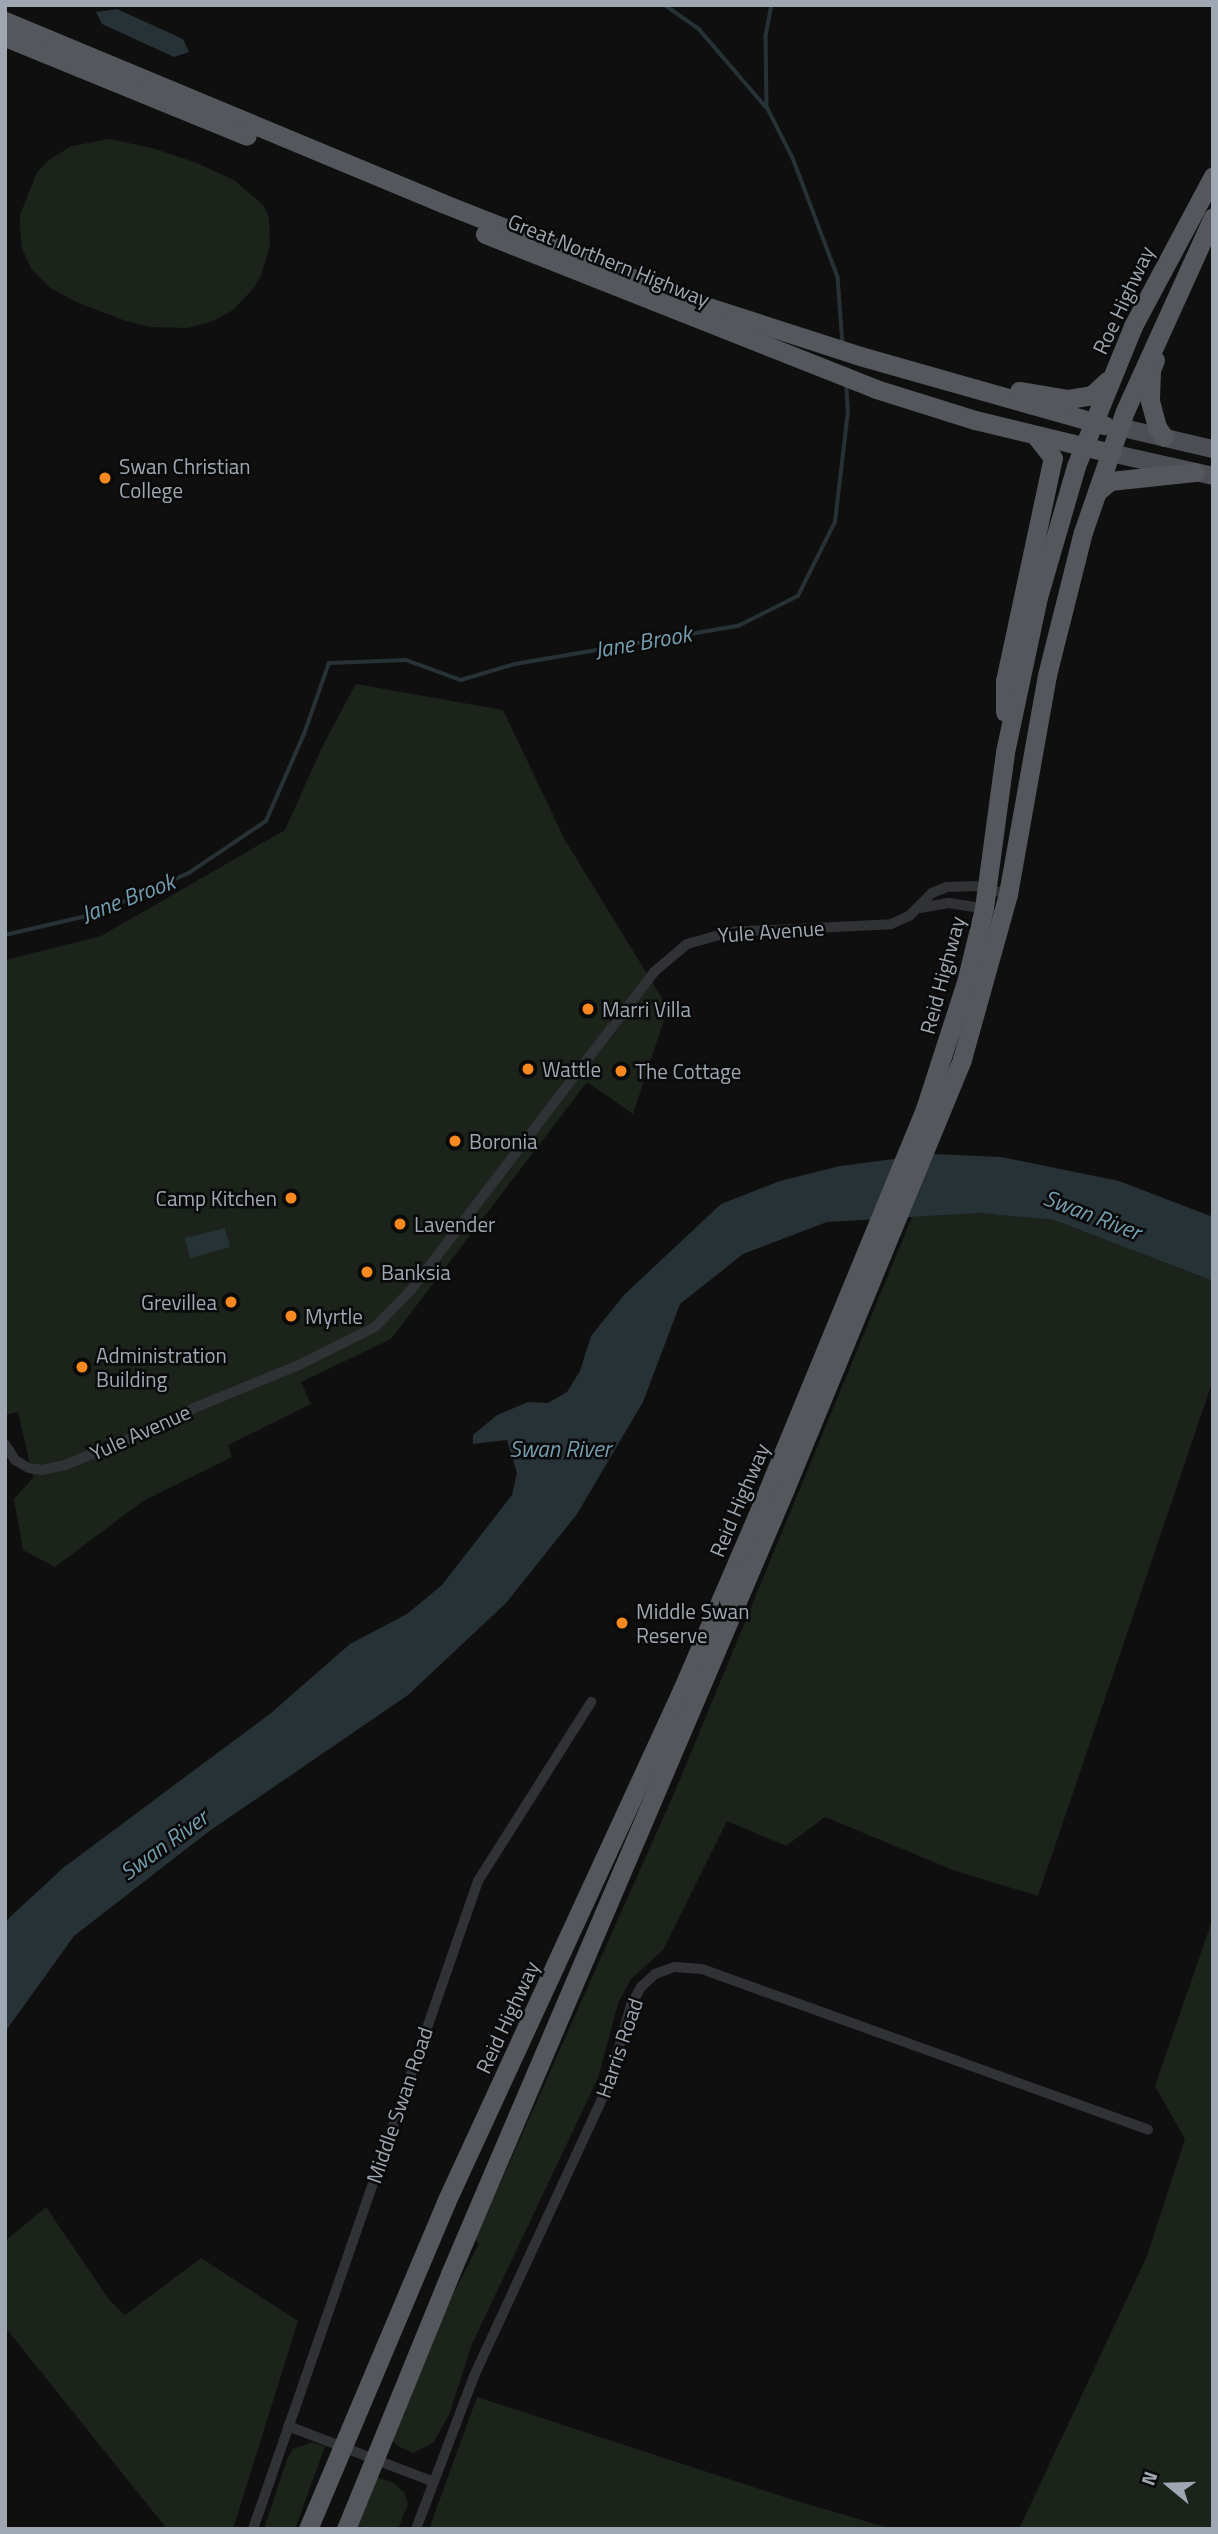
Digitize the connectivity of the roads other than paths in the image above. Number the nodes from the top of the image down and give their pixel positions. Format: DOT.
graph roads {
  1 [pos="5,21"];
  2 [pos="5,37"];
  3 [pos="1213,176"];
  4 [pos="1208,225"];
  5 [pos="1114,371"];
  6 [pos="940,378"];
  7 [pos="1093,423"];
  8 [pos="1119,427"];
  9 [pos="1036,436"];
  10 [pos="1164,437"];
  11 [pos="1084,447"];
  12 [pos="1213,449"];
  13 [pos="1111,453"];
  14 [pos="1204,474"];
  15 [pos="1097,492"];
  16 [pos="1005,752"];
  17 [pos="985,899"];
  18 [pos="1006,903"];
  19 [pos="920,908"];
  20 [pos="922,1138"];
  21 [pos="5,1444"];
  22 [pos="777,1490"];
  23 [pos="591,1702"];
  24 [pos="1148,2130"];
  25 [pos="288,2426"];
  26 [pos="434,2482"];
  27 [pos="253,2529"];
  28 [pos="308,2529"];
  29 [pos="346,2529"];
  30 [pos="416,2529"];
  1 -- 6 [label="highway, Great Northern Highway"];
  2 -- 9 [label="highway, Great Northern Highway"];
  3 -- 5 [label="highway, Roe Highway"];
  4 -- 8 [label="highway"];
  4 -- 10 [label="highway"];
  5 -- 6 [label="highway"];
  5 -- 7 [label="highway, Roe Highway"];
  6 -- 7 [label="highway, Great Northern Highway"];
  7 -- 8 [label="highway, Great Northern Highway"];
  7 -- 11 [label="highway, Roe Highway"];
  8 -- 10 [label="main road, Great Northern Highway"];
  8 -- 13 [label="highway"];
  9 -- 11 [label="highway, Great Northern Highway"];
  9 -- 16 [label="highway"];
  10 -- 12 [label="main road, Great Northern Highway"];
  11 -- 13 [label="highway, Great Northern Highway"];
  11 -- 16 [label="highway, Reid Highway"];
  13 -- 14 [label="main road, Great Northern Highway"];
  13 -- 15 [label="highway, Reid Highway"];
  14 -- 15 [label="highway"];
  15 -- 18 [label="highway, Reid Highway"];
  16 -- 17 [label="highway, Reid Highway"];
  17 -- 18 [label="street, Yule Avenue"];
  17 -- 18 [label="street, Yule Avenue"];
  17 -- 19 [label="street, Yule Avenue"];
  17 -- 19 [label="street, Yule Avenue"];
  17 -- 20 [label="highway, Reid Highway"];
  18 -- 20 [label="highway, Reid Highway"];
  19 -- 21 [label="street, Yule Avenue"];
  20 -- 22 [label="highway, Reid Highway"];
  22 -- 28 [label="highway, Reid Highway"];
  22 -- 29 [label="highway, Reid Highway"];
  23 -- 25 [label="street, Middle Swan Road"];
  24 -- 26 [label="street, Harris Road"];
  25 -- 26 [label="street"];
  25 -- 27 [label="street, Middle Swan Road"];
  26 -- 30 [label="street, Harris Road"];
}
